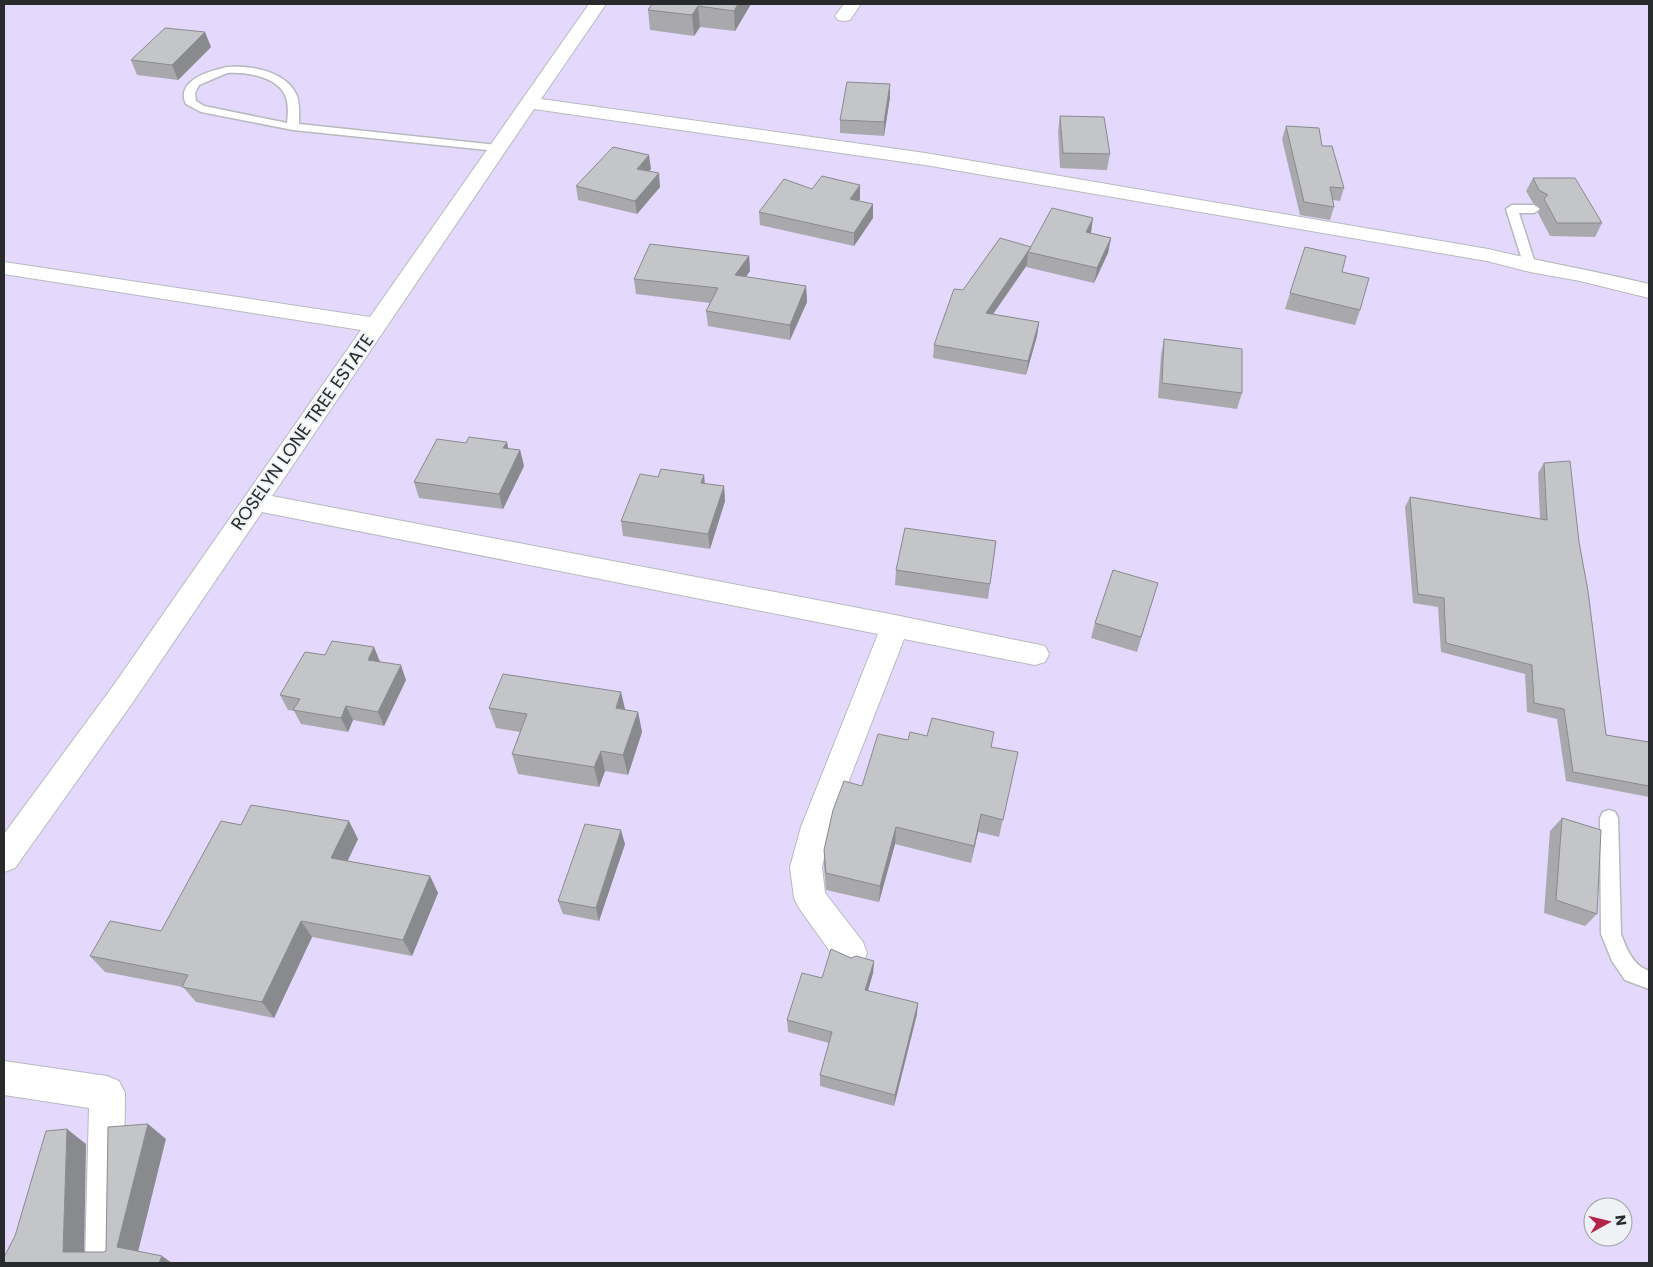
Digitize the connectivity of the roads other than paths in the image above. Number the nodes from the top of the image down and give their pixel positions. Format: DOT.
graph roads {
  1 [pos="596,4"];
  2 [pos="529,103"];
  3 [pos="293,127"];
  4 [pos="497,148"];
  5 [pos="1534,209"];
  6 [pos="1530,266"];
  7 [pos="4,268"];
  8 [pos="1649,291"];
  9 [pos="376,325"];
  10 [pos="255,502"];
  11 [pos="895,626"];
  12 [pos="1036,654"];
  13 [pos="1609,818"];
  14 [pos="4,858"];
  15 [pos="851,953"];
  16 [pos="1649,980"];
  17 [pos="4,1078"];
  18 [pos="104,1263"];
  1 -- 2 [label="street, ROSELYN LONE TREE ESTATE"];
  2 -- 4 [label="street, ROSELYN LONE TREE ESTATE"];
  2 -- 6 [label="street"];
  3 -- 3 [label="lane"];
  3 -- 4 [label="lane"];
  4 -- 9 [label="street, ROSELYN LONE TREE ESTATE"];
  5 -- 6 [label="lane"];
  6 -- 8 [label="street"];
  7 -- 9 [label="street"];
  9 -- 10 [label="street, ROSELYN LONE TREE ESTATE"];
  10 -- 11 [label="street"];
  10 -- 14 [label="street, ROSELYN LONE TREE ESTATE"];
  11 -- 12 [label="street"];
  11 -- 15 [label="street"];
  13 -- 16 [label="lane"];
  17 -- 18 [label="street"];
}
